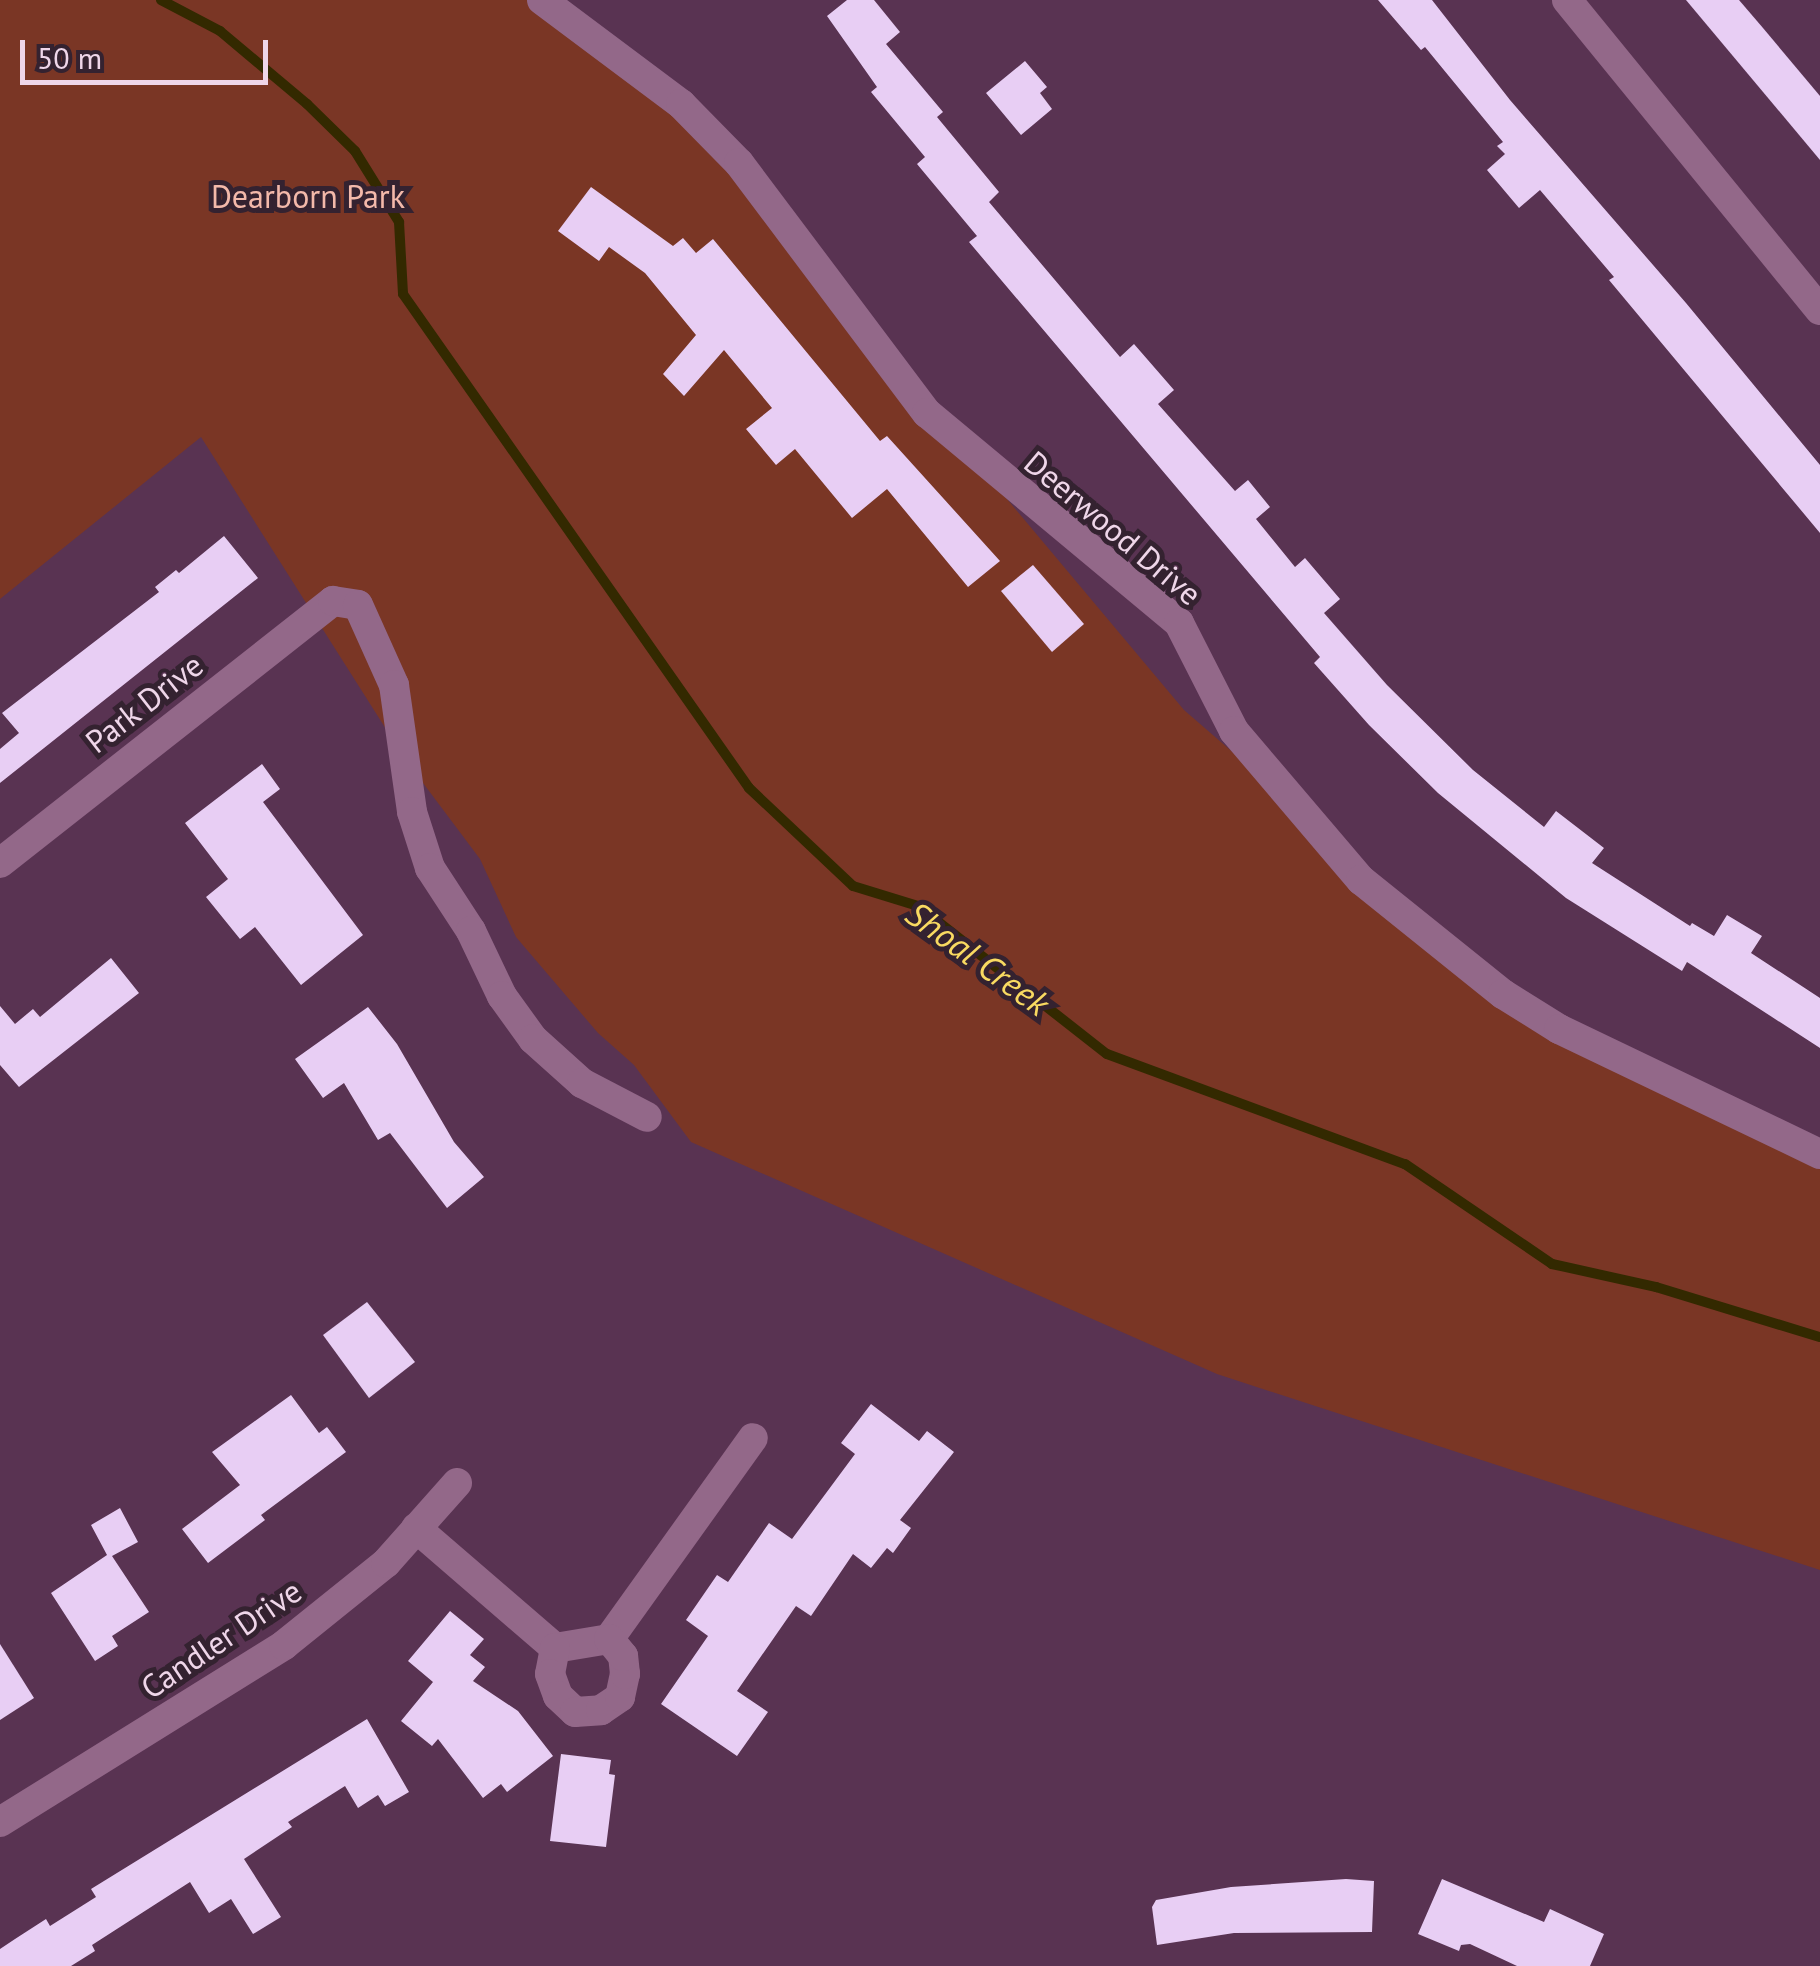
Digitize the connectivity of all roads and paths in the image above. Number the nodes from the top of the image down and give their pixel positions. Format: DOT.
graph roads {
  1 [pos="542,0"];
  2 [pos="1567,0"];
  3 [pos="1820,310"];
  4 [pos="0,863"];
  5 [pos="647,1117"];
  6 [pos="1820,1154"];
  7 [pos="753,1438"];
  8 [pos="457,1483"];
  9 [pos="416,1528"];
  10 [pos="609,1639"];
  11 [pos="555,1648"];
  12 [pos="0,1822"];
  1 -- 6 [label="street, Deerwood Drive"];
  2 -- 3 [label="street"];
  4 -- 5 [label="street, Park Drive"];
  7 -- 10 [label="street"];
  8 -- 9 [label="street, Candler Drive"];
  9 -- 11 [label="street"];
  9 -- 12 [label="street, Candler Drive"];
  10 -- 11 [label="street"];
  10 -- 11 [label="street"];
}
